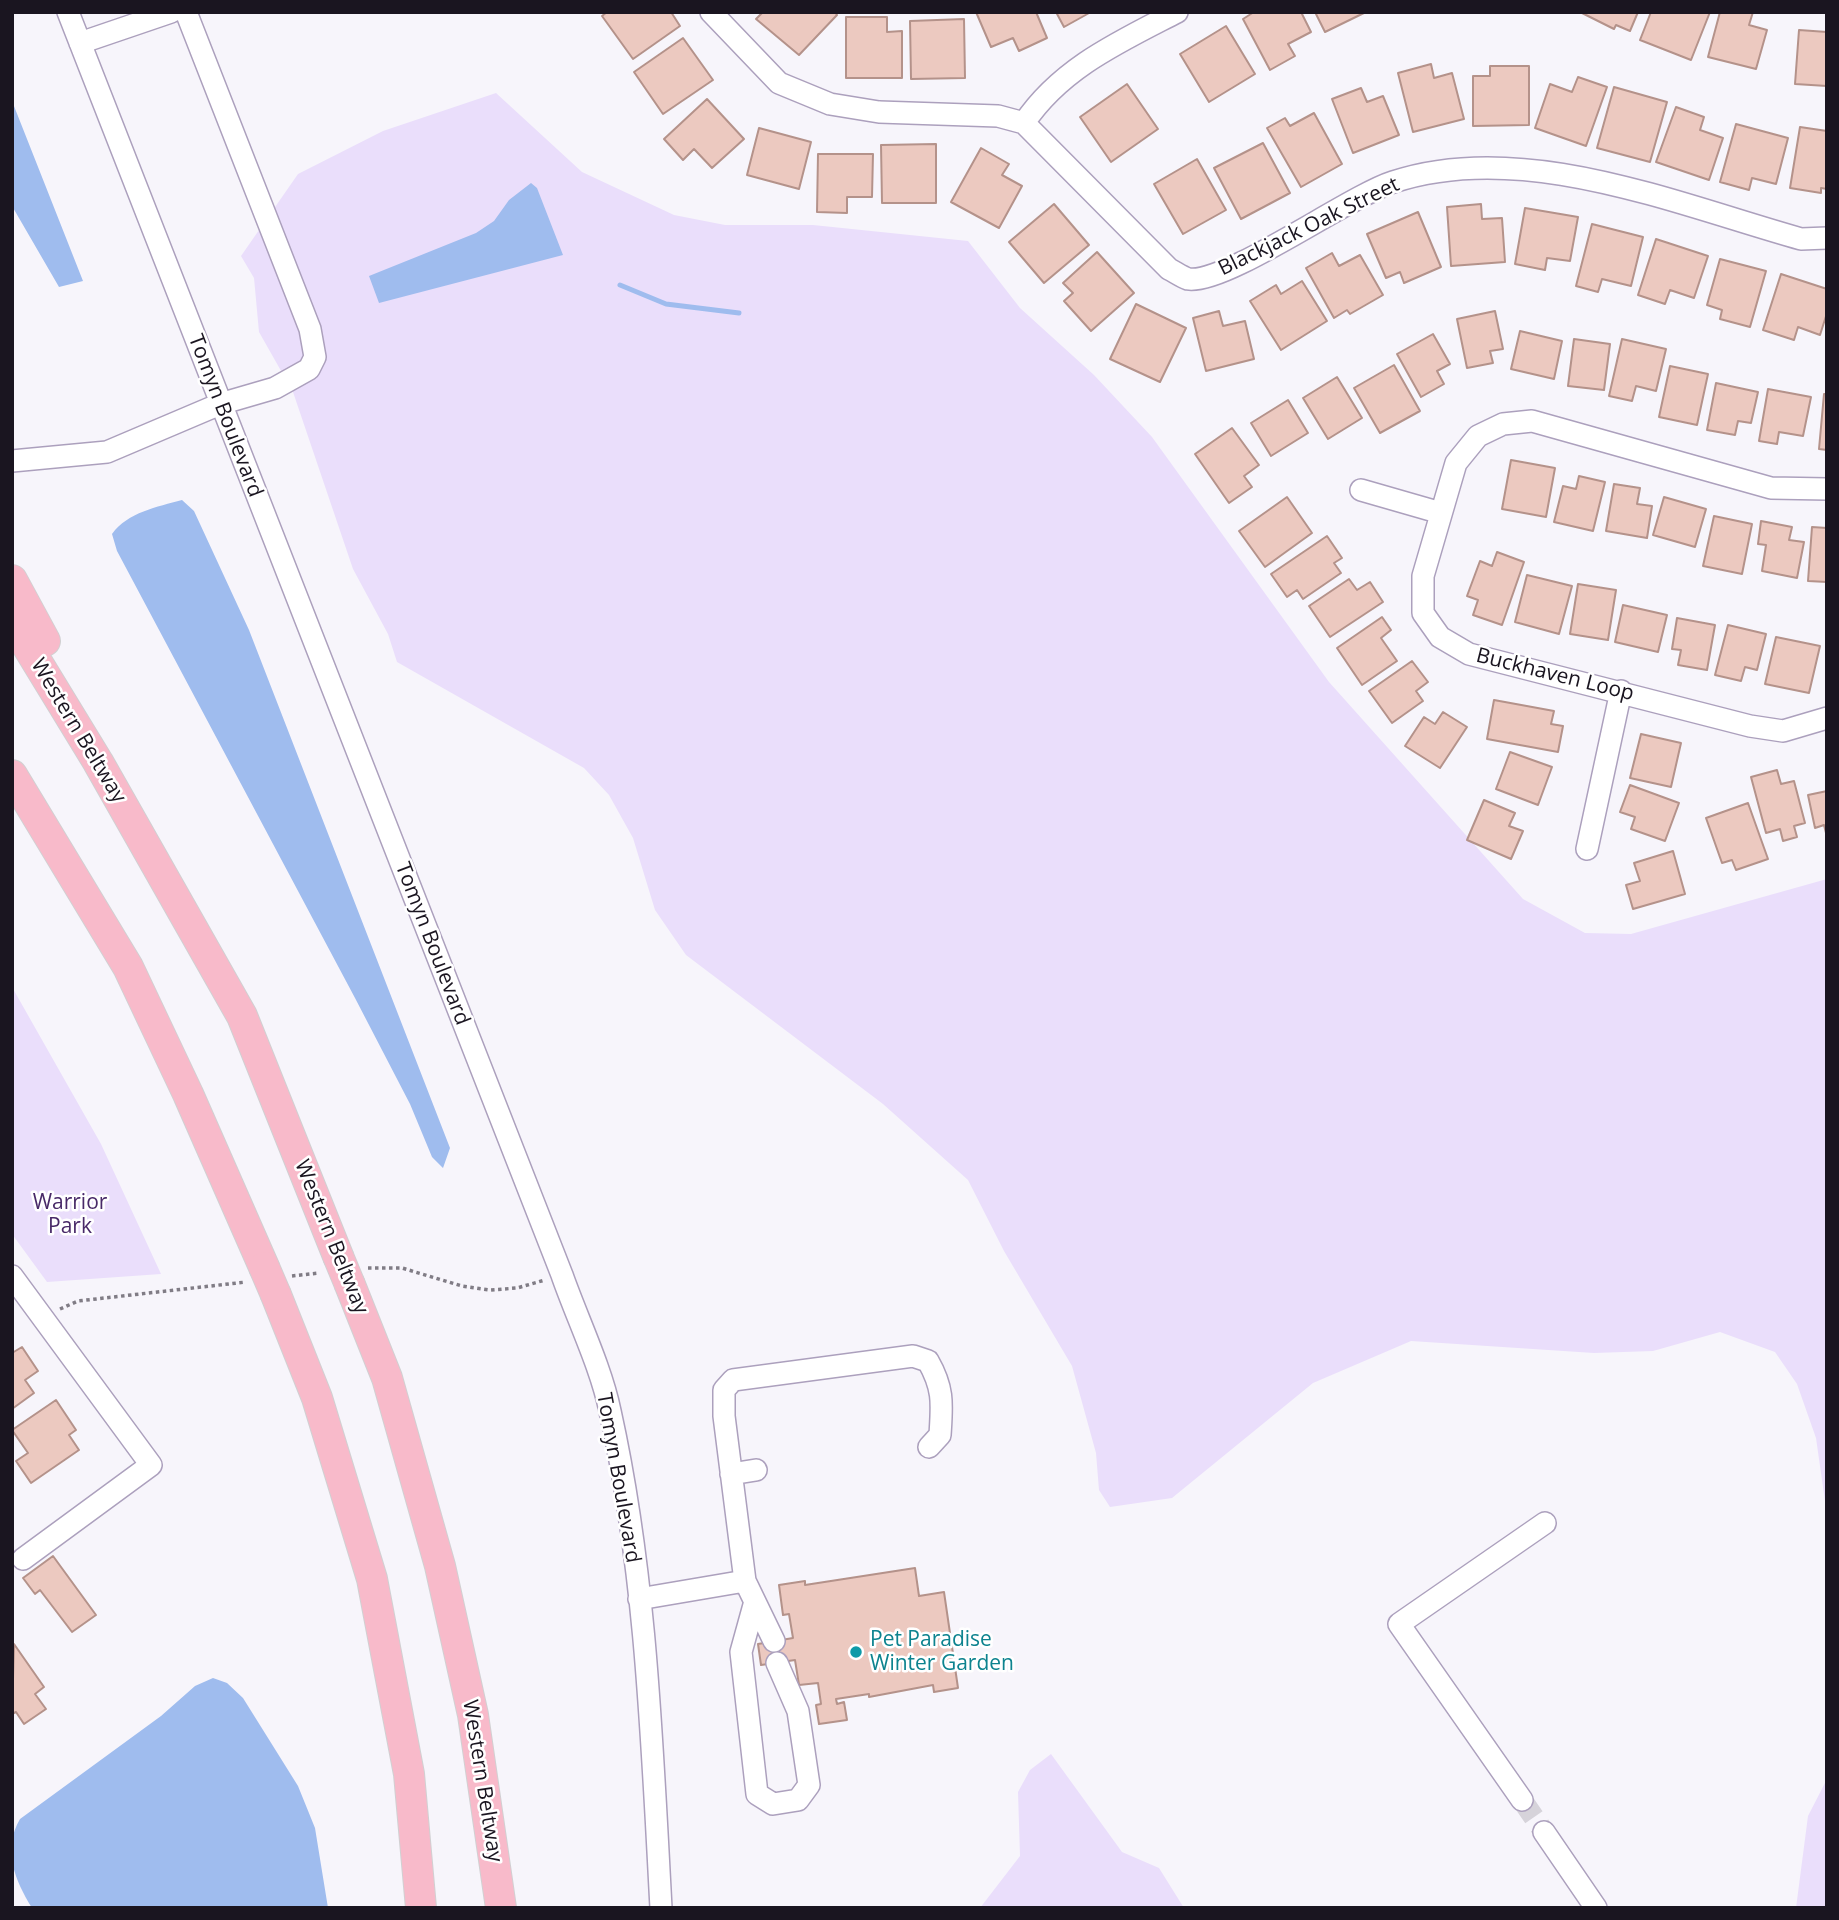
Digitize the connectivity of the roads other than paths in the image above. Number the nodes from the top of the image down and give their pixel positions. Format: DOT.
graph roads {
  1 [pos="68,12"];
  2 [pos="171,12"];
  3 [pos="186,12"];
  4 [pos="711,12"];
  5 [pos="1177,12"];
  6 [pos="80,43"];
  7 [pos="1024,123"];
  8 [pos="1827,238"];
  9 [pos="220,404"];
  10 [pos="12,461"];
  11 [pos="1827,489"];
  12 [pos="1362,490"];
  13 [pos="1441,513"];
  14 [pos="12,580"];
  15 [pos="12,621"];
  16 [pos="1621,691"];
  17 [pos="1827,718"];
  18 [pos="12,775"];
  19 [pos="1587,849"];
  20 [pos="242,1017"];
  21 [pos="12,1276"];
  22 [pos="929,1447"];
  23 [pos="756,1470"];
  24 [pos="731,1474"];
  25 [pos="1545,1522"];
  26 [pos="23,1559"];
  27 [pos="745,1581"];
  28 [pos="639,1599"];
  29 [pos="754,1605"];
  30 [pos="774,1641"];
  31 [pos="777,1663"];
  32 [pos="1522,1800"];
  33 [pos="1544,1832"];
  34 [pos="421,1908"];
  35 [pos="501,1908"];
  36 [pos="661,1908"];
  37 [pos="1597,1908"];
  1 -- 6 [label="street, Tomyn Boulevard"];
  2 -- 6 [label="street"];
  3 -- 9 [label="street"];
  4 -- 7 [label="street"];
  5 -- 7 [label="street"];
  6 -- 9 [label="street, Tomyn Boulevard"];
  7 -- 8 [label="street, Blackjack Oak Street"];
  9 -- 10 [label="street"];
  9 -- 28 [label="street, Tomyn Boulevard"];
  11 -- 13 [label="street, Buckhaven Loop"];
  12 -- 13 [label="street"];
  13 -- 16 [label="street, Buckhaven Loop"];
  14 -- 20 [label="highway"];
  15 -- 20 [label="highway, Western Beltway"];
  16 -- 17 [label="street, Buckhaven Loop"];
  16 -- 19 [label="street"];
  18 -- 34 [label="highway"];
  20 -- 35 [label="highway, Western Beltway"];
  21 -- 26 [label="street"];
  22 -- 24 [label="street"];
  23 -- 24 [label="street"];
  24 -- 27 [label="street"];
  25 -- 32 [label="street"];
  27 -- 28 [label="street"];
  27 -- 29 [label="street"];
  28 -- 36 [label="street, Tomyn Boulevard"];
  29 -- 30 [label="street"];
  29 -- 31 [label="street"];
  33 -- 37 [label="street"];
}
